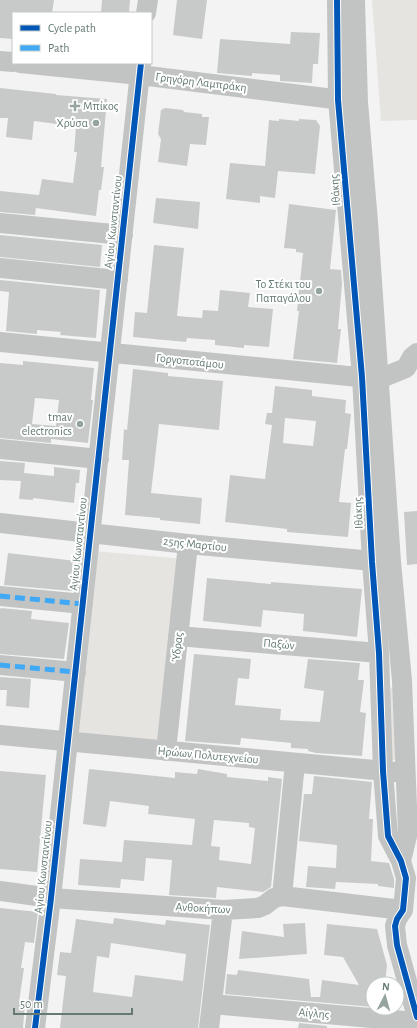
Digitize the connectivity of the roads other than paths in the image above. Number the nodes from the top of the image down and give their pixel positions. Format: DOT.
graph roads {
  1 [pos="148,0"];
  2 [pos="337,0"];
  3 [pos="355,0"];
  4 [pos="146,12"];
  5 [pos="0,61"];
  6 [pos="12,62"];
  7 [pos="40,64"];
  8 [pos="141,69"];
  9 [pos="338,100"];
  10 [pos="358,102"];
  11 [pos="0,223"];
  12 [pos="123,236"];
  13 [pos="0,268"];
  14 [pos="118,280"];
  15 [pos="0,342"];
  16 [pos="110,353"];
  17 [pos="417,353"];
  18 [pos="371,378"];
  19 [pos="0,449"];
  20 [pos="99,459"];
  21 [pos="0,523"];
  22 [pos="91,533"];
  23 [pos="188,544"];
  24 [pos="381,562"];
  25 [pos="0,596"];
  26 [pos="83,604"];
  27 [pos="178,636"];
  28 [pos="0,665"];
  29 [pos="380,667"];
  30 [pos="76,672"];
  31 [pos="409,674"];
  32 [pos="0,735"];
  33 [pos="68,742"];
  34 [pos="166,751"];
  35 [pos="295,763"];
  36 [pos="383,772"];
  37 [pos="411,772"];
  38 [pos="401,861"];
  39 [pos="0,891"];
  40 [pos="282,896"];
  41 [pos="51,898"];
  42 [pos="223,910"];
  43 [pos="403,910"];
  44 [pos="397,945"];
  45 [pos="417,963"];
  46 [pos="212,1004"];
  47 [pos="417,1017"];
  48 [pos="417,1022"];
  49 [pos="35,1028"];
  50 [pos="209,1028"];
  1 -- 4 [label="street"];
  2 -- 9 [label="street, Ιθάκης"];
  3 -- 10 [label="street, Ιθάκης"];
  5 -- 6 [label="street"];
  7 -- 8 [label="street, Γρηγόρη Λαμπράκη"];
  8 -- 9 [label="street, Γρηγόρη Λαμπράκη"];
  8 -- 12 [label="street, Αγίου Κωνσταντίνου"];
  9 -- 10 [label="street, Γρηγόρη Λαμπράκη"];
  9 -- 18 [label="street, Ιθάκης"];
  10 -- 18 [label="street, Ιθάκης"];
  11 -- 12 [label="street"];
  12 -- 14 [label="street, Αγίου Κωνσταντίνου"];
  13 -- 14 [label="street"];
  14 -- 16 [label="street, Αγίου Κωνσταντίνου"];
  15 -- 16 [label="street, Γοργοποτάμου"];
  16 -- 18 [label="street, Γοργοποτάμου"];
  16 -- 20 [label="street, Αγίου Κωνσταντίνου"];
  17 -- 18 [label="street"];
  18 -- 24 [label="street, Ιθάκης"];
  19 -- 20 [label="street"];
  20 -- 22 [label="street, Αγίου Κωνσταντίνου"];
  21 -- 22 [label="street, 25ης Μαρτίου"];
  22 -- 23 [label="street, 25ης Μαρτίου"];
  22 -- 26 [label="street, Αγίου Κωνσταντίνου"];
  23 -- 24 [label="street, 25ης Μαρτίου"];
  23 -- 27 [label="street, Ύδρας"];
  24 -- 29 [label="street, Ιθάκης"];
  24 -- 31 [label="street, Ιθάκης"];
  25 -- 26 [label="street"];
  26 -- 30 [label="street, Αγίου Κωνσταντίνου"];
  27 -- 29 [label="street, Παξών"];
  27 -- 34 [label="street, Ύδρας"];
  28 -- 30 [label="street"];
  29 -- 31 [label="street, Παξών"];
  29 -- 36 [label="street, Ιθάκης"];
  30 -- 33 [label="street, Αγίου Κωνσταντίνου"];
  31 -- 37 [label="street, Ιθάκης"];
  32 -- 33 [label="street, Ηρώων Πολυτεχνείου"];
  33 -- 34 [label="street, Ηρώων Πολυτεχνείου"];
  33 -- 41 [label="street, Αγίου Κωνσταντίνου"];
  34 -- 35 [label="street, Ηρώων Πολυτεχνείου"];
  35 -- 36 [label="street, Ηρώων Πολυτεχνείου"];
  35 -- 40 [label="street"];
  36 -- 37 [label="street, Ηρώων Πολυτεχνείου"];
  36 -- 38 [label="street, Ιθάκης"];
  37 -- 38 [label="street, Ιθάκης"];
  38 -- 43 [label="street, Ιθάκης"];
  39 -- 41 [label="street, Ανθοκήπων"];
  40 -- 42 [label="street, Ανθοκήπων"];
  40 -- 43 [label="street"];
  41 -- 42 [label="street, Ανθοκήπων"];
  41 -- 49 [label="street, Αγίου Κωνσταντίνου"];
  42 -- 46 [label="street"];
  43 -- 44 [label="street, Ιθάκης"];
  44 -- 45 [label="street"];
  44 -- 47 [label="street, Ιθάκης"];
  46 -- 48 [label="street, Αίγλης"];
  46 -- 50 [label="street"];
}
